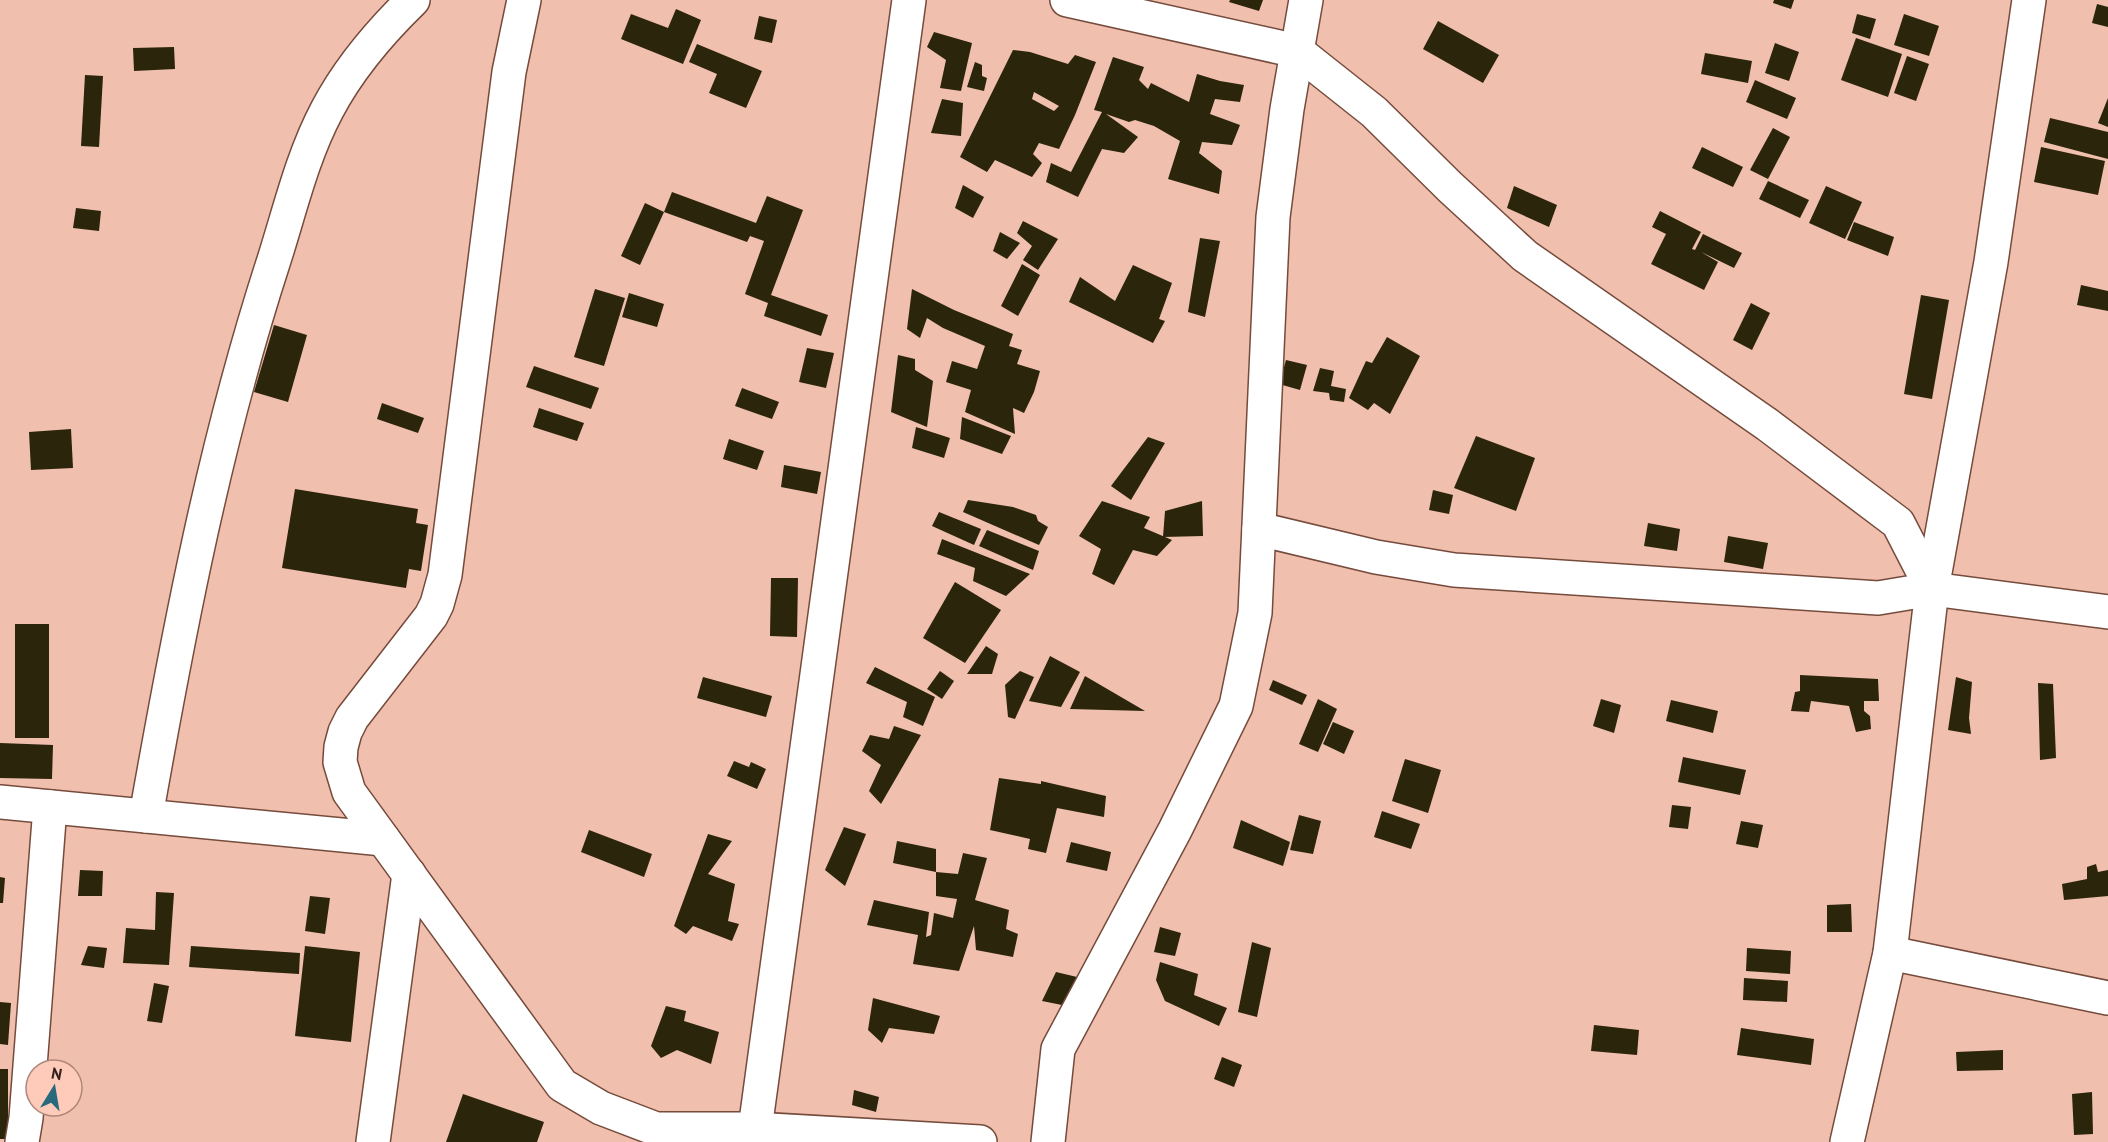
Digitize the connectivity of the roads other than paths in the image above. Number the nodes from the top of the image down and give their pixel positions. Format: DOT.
graph roads {
  1 [pos="413,0"];
  2 [pos="524,0"];
  3 [pos="909,0"];
  4 [pos="1067,0"];
  5 [pos="1306,0"];
  6 [pos="2029,0"];
  7 [pos="1297,51"];
  8 [pos="1259,529"];
  9 [pos="1932,589"];
  10 [pos="2108,612"];
  11 [pos="0,802"];
  12 [pos="50,807"];
  13 [pos="146,816"];
  14 [pos="383,839"];
  15 [pos="409,874"];
  16 [pos="1890,954"];
  17 [pos="2108,998"];
  18 [pos="755,1129"];
  19 [pos="662,1136"];
  20 [pos="22,1142"];
  21 [pos="373,1142"];
  22 [pos="980,1142"];
  23 [pos="1048,1142"];
  24 [pos="1847,1142"];
  1 -- 13 [label="street"];
  2 -- 14 [label="street"];
  3 -- 18 [label="street"];
  4 -- 7 [label="street"];
  5 -- 7 [label="street"];
  6 -- 9 [label="street"];
  7 -- 8 [label="street"];
  7 -- 9 [label="street"];
  8 -- 9 [label="street"];
  8 -- 23 [label="street"];
  9 -- 10 [label="street"];
  9 -- 16 [label="street"];
  11 -- 12 [label="street"];
  12 -- 13 [label="street"];
  12 -- 20 [label="street"];
  13 -- 14 [label="street"];
  14 -- 15 [label="street"];
  15 -- 19 [label="street"];
  15 -- 21 [label="street"];
  16 -- 17 [label="street"];
  16 -- 24 [label="street"];
  18 -- 19 [label="street"];
  18 -- 22 [label="street"];
}
